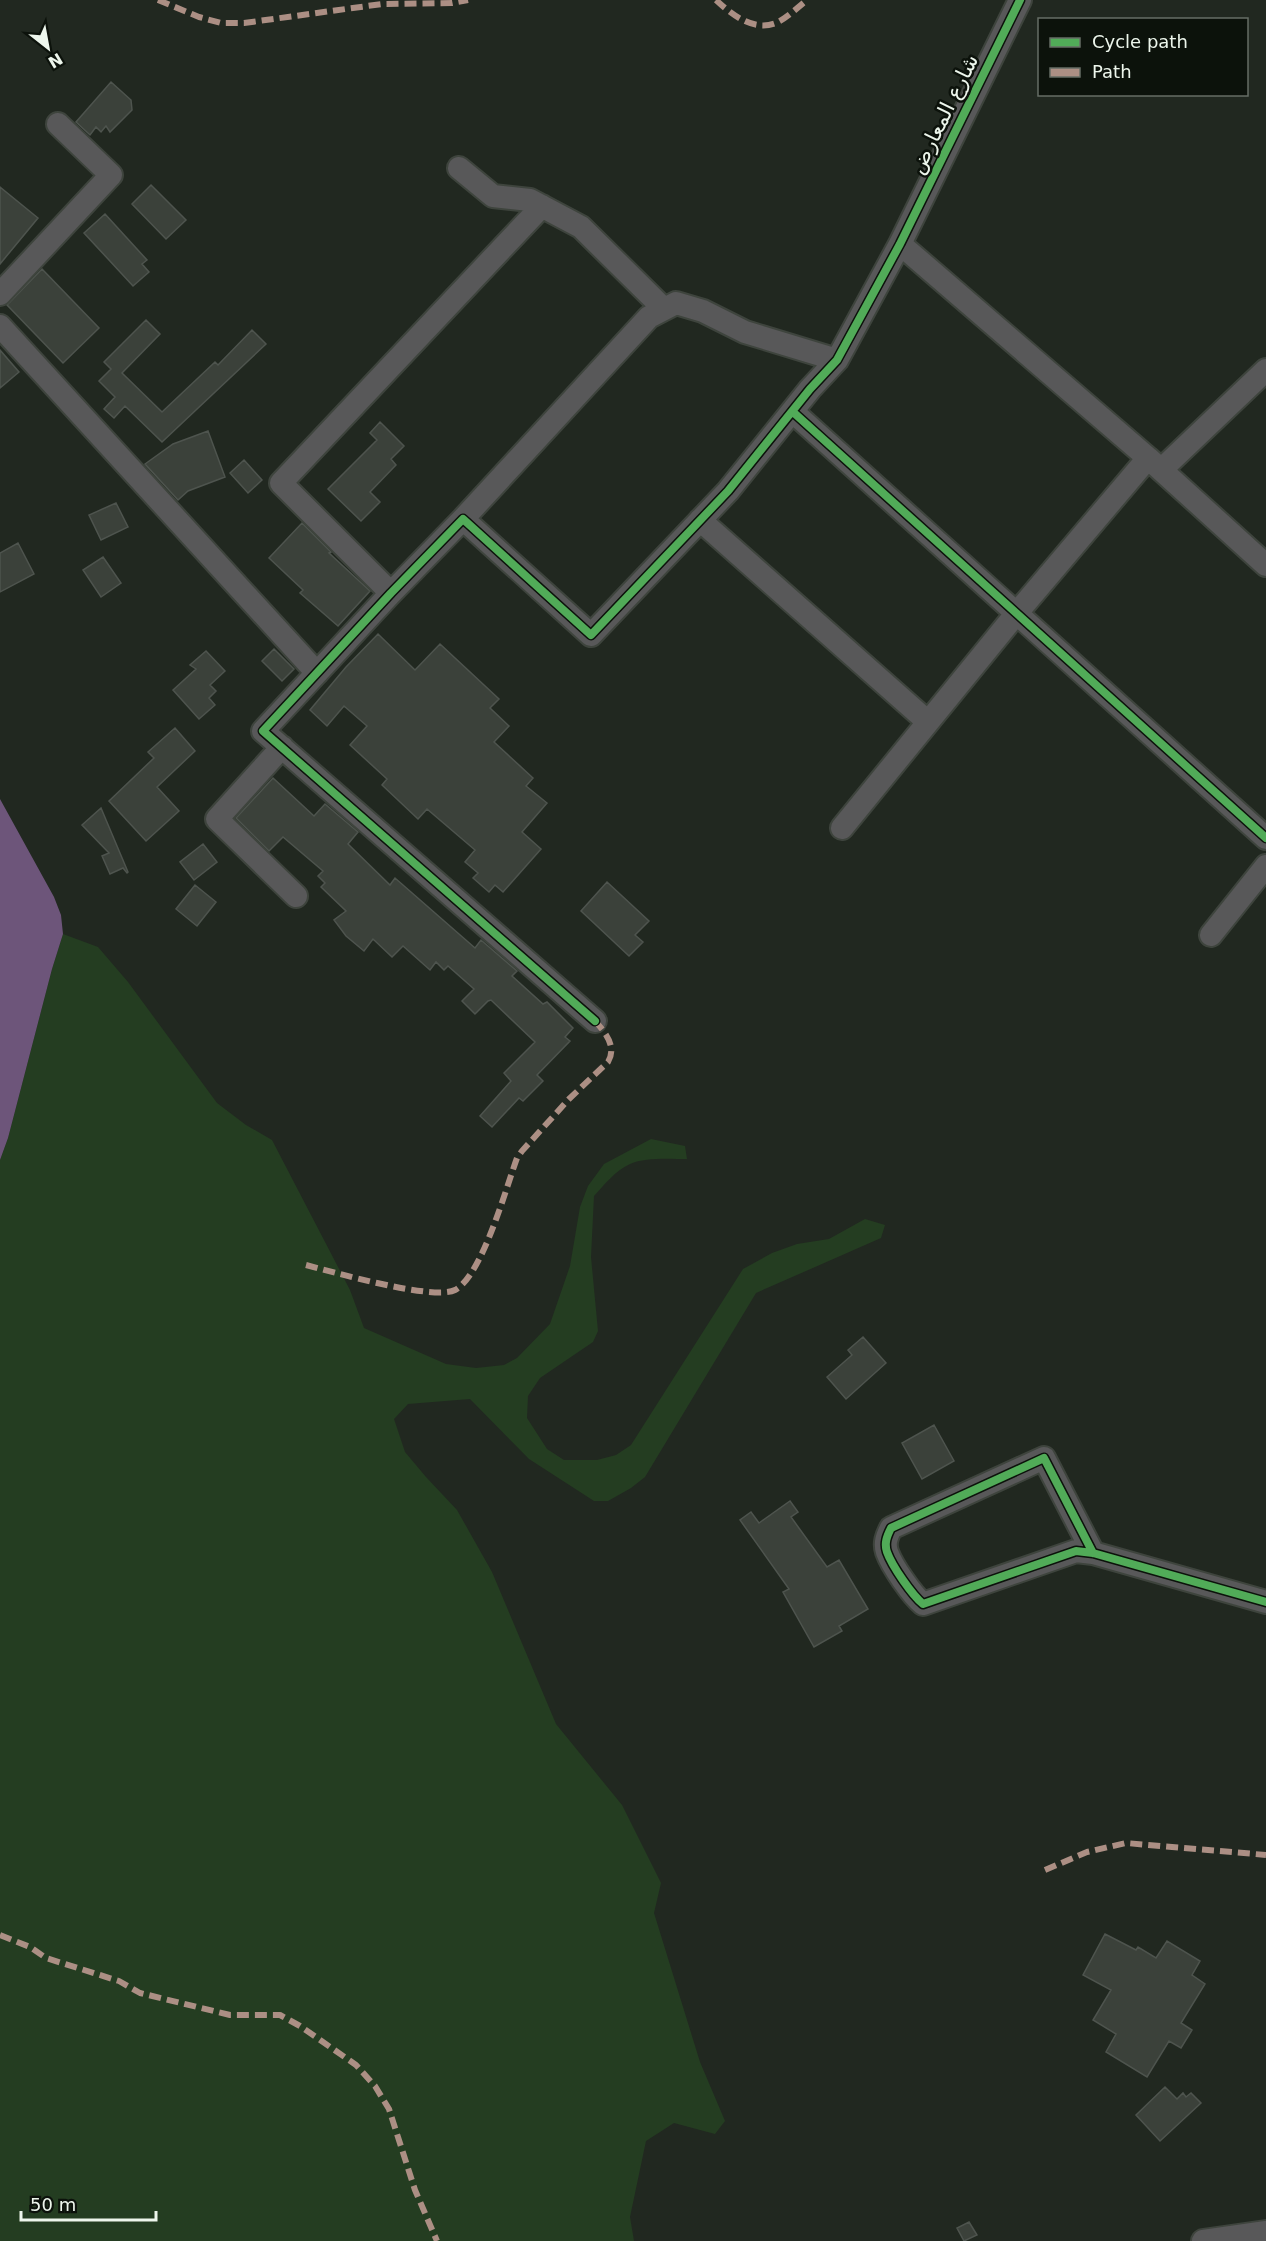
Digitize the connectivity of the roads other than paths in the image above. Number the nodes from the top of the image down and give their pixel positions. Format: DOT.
graph roads {
  1 [pos="1020,0"];
  2 [pos="58,124"];
  3 [pos="459,168"];
  4 [pos="542,206"];
  5 [pos="900,244"];
  6 [pos="0,294"];
  7 [pos="664,309"];
  8 [pos="0,326"];
  9 [pos="837,360"];
  10 [pos="1266,370"];
  11 [pos="793,412"];
  12 [pos="1154,464"];
  13 [pos="463,519"];
  14 [pos="700,520"];
  15 [pos="1266,565"];
  16 [pos="392,593"];
  17 [pos="1016,614"];
  18 [pos="317,673"];
  19 [pos="928,722"];
  20 [pos="282,747"];
  21 [pos="842,828"];
  22 [pos="1266,838"];
  23 [pos="1266,866"];
  24 [pos="296,896"];
  25 [pos="1211,935"];
  26 [pos="595,1021"];
  27 [pos="1093,1553"];
  28 [pos="1266,1602"];
  29 [pos="1266,2232"];
  30 [pos="1203,2241"];
  1 -- 5 [label="street, شارع المعارض"];
  2 -- 6 [label="street"];
  3 -- 4 [label="street"];
  4 -- 7 [label="street"];
  4 -- 16 [label="street"];
  5 -- 9 [label="street, شارع المعارض"];
  5 -- 12 [label="street"];
  7 -- 9 [label="street"];
  7 -- 13 [label="street"];
  8 -- 18 [label="street"];
  9 -- 11 [label="street, شارع المعارض"];
  10 -- 12 [label="street"];
  11 -- 14 [label="street, شارع المعارض"];
  11 -- 17 [label="street"];
  12 -- 15 [label="street"];
  12 -- 17 [label="street"];
  13 -- 14 [label="street, شارع المعارض"];
  13 -- 16 [label="street"];
  14 -- 19 [label="street"];
  16 -- 18 [label="street"];
  17 -- 19 [label="street"];
  17 -- 22 [label="street"];
  18 -- 20 [label="street"];
  19 -- 21 [label="street"];
  20 -- 24 [label="street"];
  20 -- 26 [label="street"];
  23 -- 25 [label="street"];
  27 -- 27 [label="street"];
  27 -- 28 [label="street"];
  29 -- 30 [label="street"];
}
